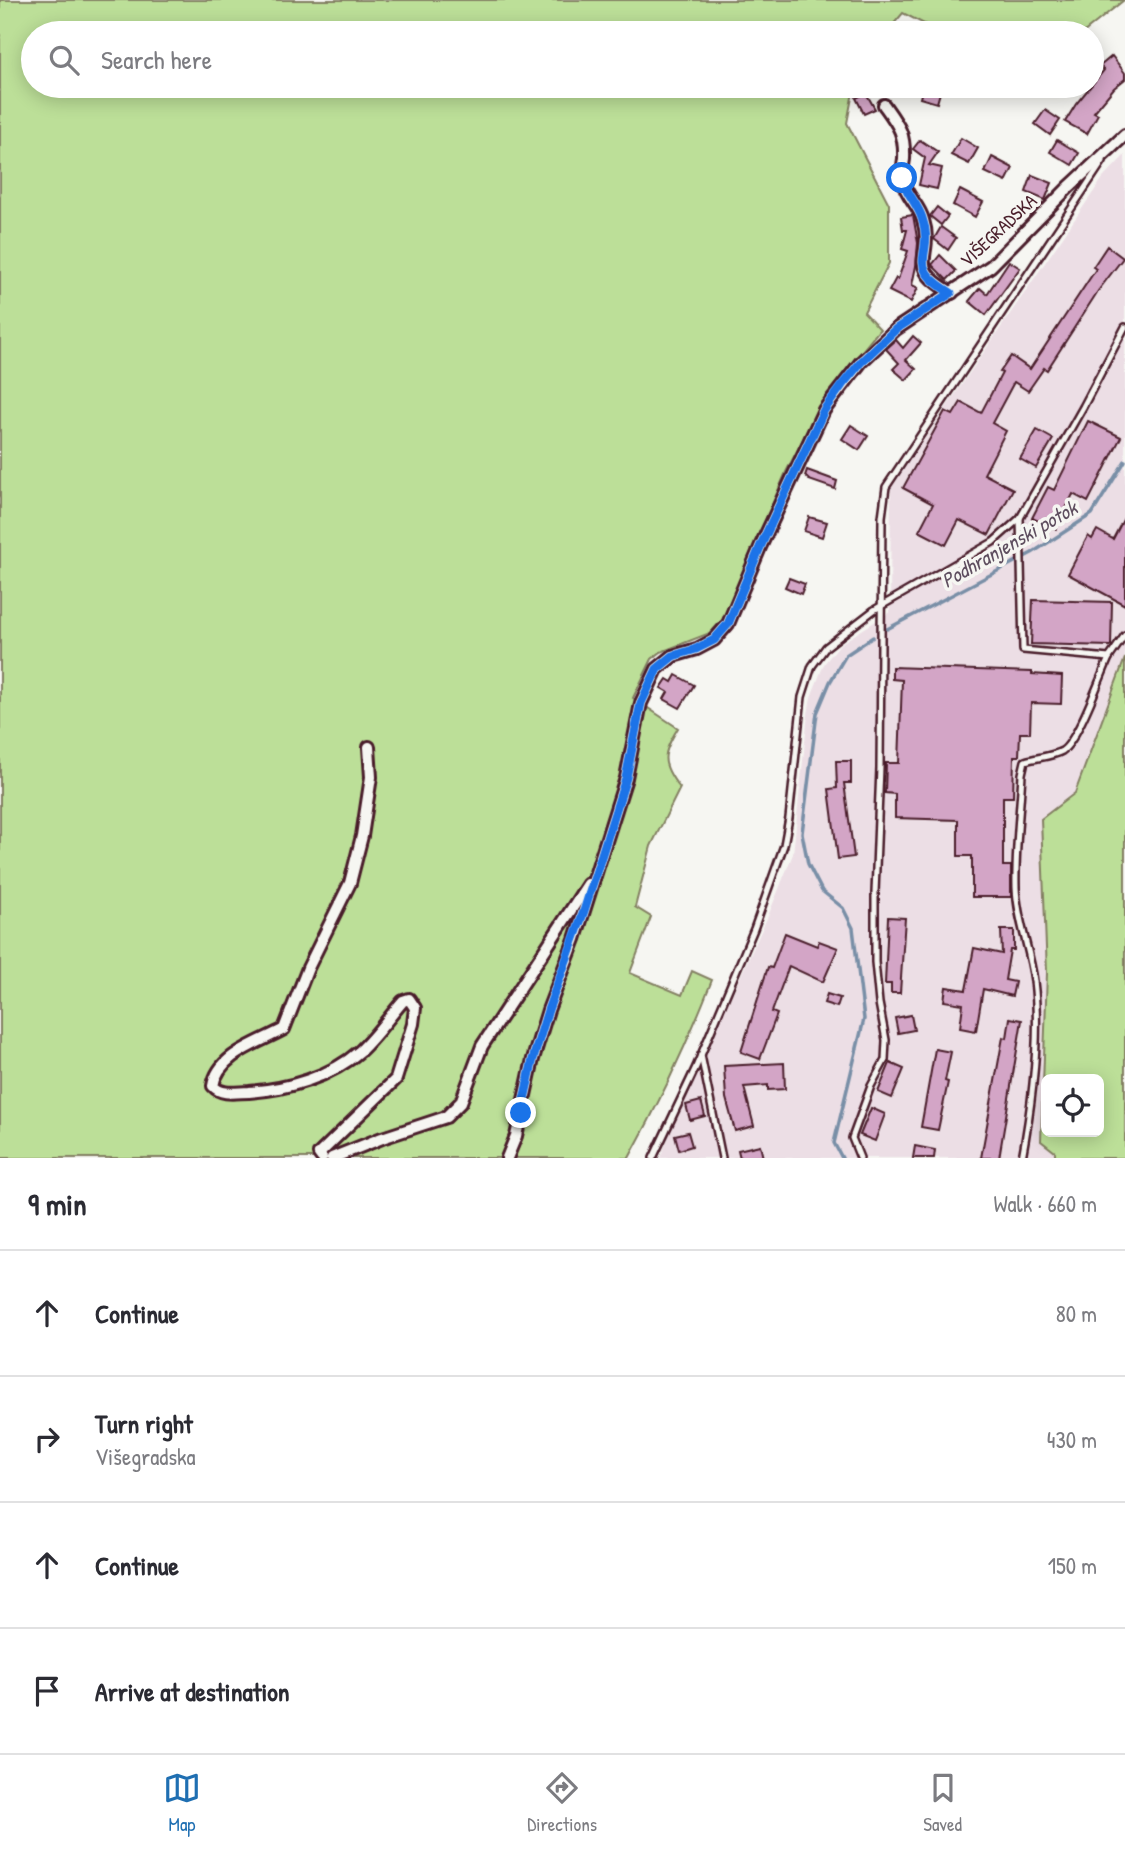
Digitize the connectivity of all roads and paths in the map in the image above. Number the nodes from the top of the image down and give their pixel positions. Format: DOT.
graph roads {
  1 [pos="884,105"];
  2 [pos="1125,135"];
  3 [pos="1108,152"];
  4 [pos="951,293"];
  5 [pos="1125,327"];
  6 [pos="1020,518"];
  7 [pos="882,607"];
  8 [pos="1125,635"];
  9 [pos="1109,658"];
  10 [pos="369,747"];
  11 [pos="595,873"];
  12 [pos="701,1054"];
  13 [pos="322,1158"];
  14 [pos="332,1158"];
  15 [pos="507,1158"];
  16 [pos="653,1158"];
  17 [pos="722,1158"];
  18 [pos="860,1158"];
  19 [pos="1022,1158"];
  1 -- 4 [label="street"];
  2 -- 3 [label="street, VIŠEGRADSKA"];
  3 -- 4 [label="street, VIŠEGRADSKA"];
  3 -- 7 [label="lane"];
  4 -- 11 [label="street, VIŠEGRADSKA"];
  5 -- 6 [label="lane"];
  6 -- 7 [label="lane"];
  6 -- 9 [label="lane"];
  7 -- 12 [label="lane"];
  7 -- 18 [label="lane"];
  8 -- 9 [label="lane"];
  9 -- 19 [label="lane"];
  10 -- 13 [label="street"];
  11 -- 14 [label="street"];
  11 -- 15 [label="street"];
  12 -- 16 [label="lane"];
  12 -- 17 [label="lane"];
}
